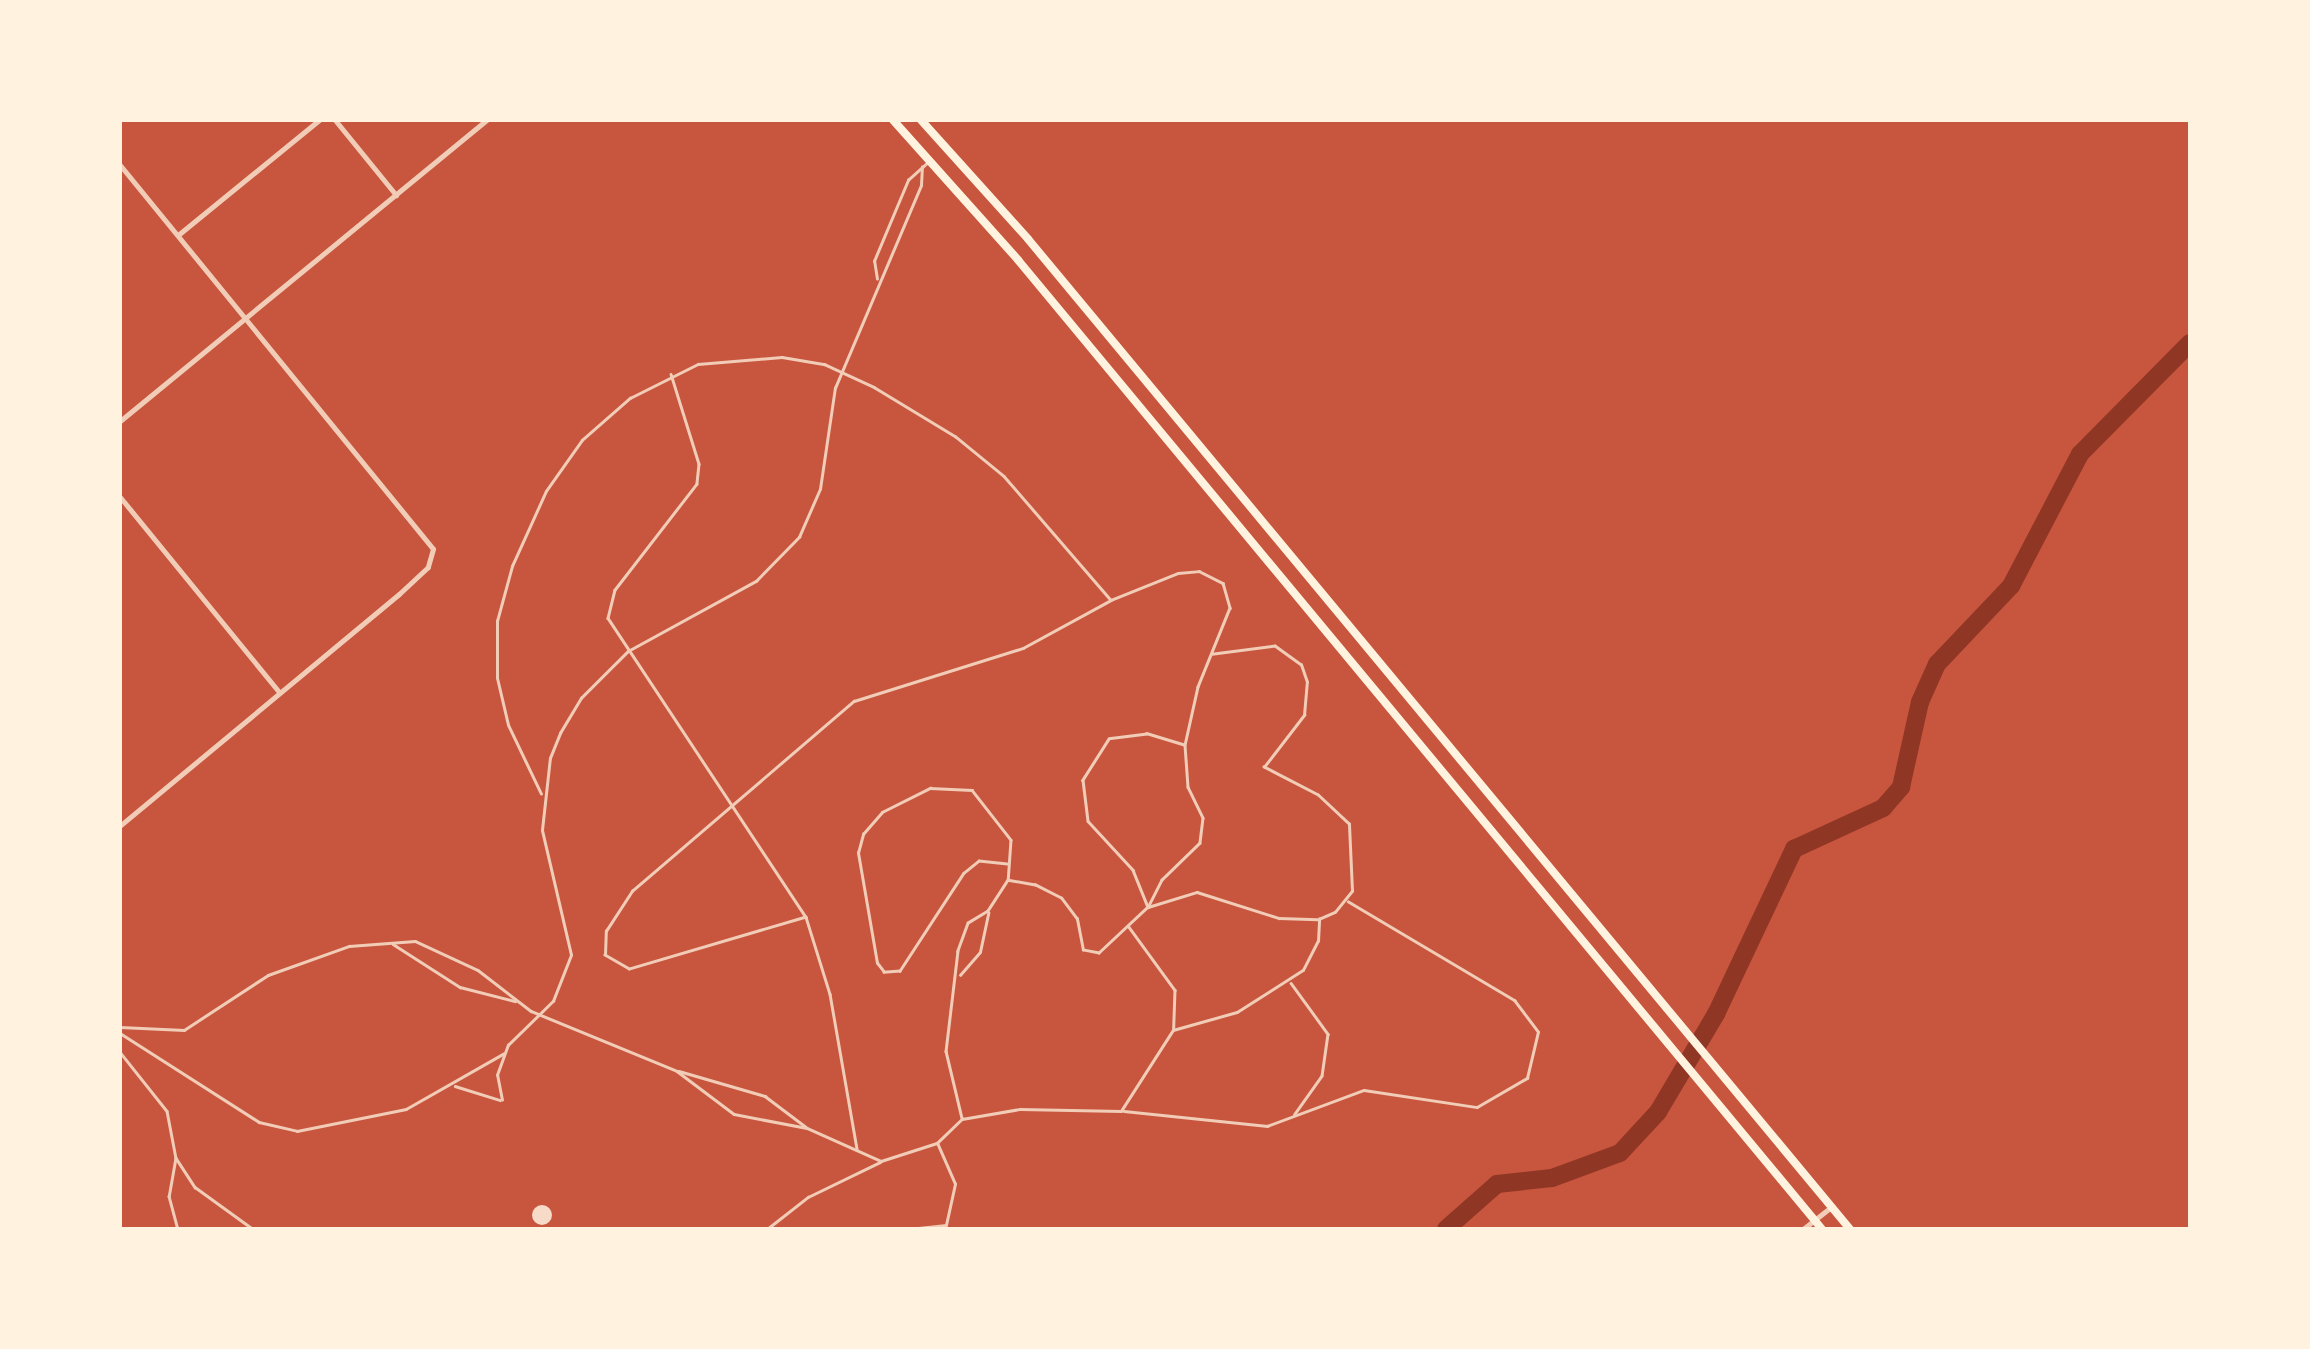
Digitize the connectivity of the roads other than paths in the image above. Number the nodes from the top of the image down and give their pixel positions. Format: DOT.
graph roads {
  1 [pos="319,120"];
  2 [pos="335,120"];
  3 [pos="487,120"];
  4 [pos="893,120"];
  5 [pos="921,120"];
  6 [pos="930,160"];
  7 [pos="120,165"];
  8 [pos="922,167"];
  9 [pos="396,195"];
  10 [pos="178,235"];
  11 [pos="877,281"];
  12 [pos="245,316"];
  13 [pos="842,373"];
  14 [pos="671,374"];
  15 [pos="120,421"];
  16 [pos="120,497"];
  17 [pos="1111,600"];
  18 [pos="628,651"];
  19 [pos="1213,654"];
  20 [pos="278,692"];
  21 [pos="1185,745"];
  22 [pos="543,798"];
  23 [pos="732,804"];
  24 [pos="122,821"];
  25 [pos="1007,864"];
  26 [pos="1008,880"];
  27 [pos="1347,902"];
  28 [pos="1148,907"];
  29 [pos="988,912"];
  30 [pos="806,916"];
  31 [pos="1319,919"];
  32 [pos="1129,926"];
  33 [pos="392,943"];
  34 [pos="958,976"];
  35 [pos="1290,982"];
  36 [pos="516,1002"];
  37 [pos="545,1012"];
  38 [pos="120,1030"];
  39 [pos="1174,1030"];
  40 [pos="120,1052"];
  41 [pos="504,1054"];
  42 [pos="677,1071"];
  43 [pos="456,1086"];
  44 [pos="1121,1111"];
  45 [pos="1294,1116"];
  46 [pos="962,1119"];
  47 [pos="807,1128"];
  48 [pos="937,1143"];
  49 [pos="857,1150"];
  50 [pos="176,1158"];
  51 [pos="881,1161"];
  52 [pos="1831,1207"];
  53 [pos="1814,1220"];
  54 [pos="946,1225"];
  55 [pos="178,1229"];
  56 [pos="253,1229"];
  57 [pos="768,1229"];
  58 [pos="910,1229"];
  59 [pos="954,1229"];
  60 [pos="1803,1229"];
  61 [pos="1822,1229"];
  62 [pos="1850,1229"];
  1 -- 10 [label="street"];
  2 -- 9 [label="street"];
  3 -- 9 [label="street"];
  4 -- 6 [label="main road"];
  5 -- 52 [label="main road"];
  6 -- 8 [label="lane"];
  6 -- 53 [label="main road"];
  7 -- 10 [label="street"];
  8 -- 11 [label="lane"];
  8 -- 11 [label="lane"];
  9 -- 12 [label="street"];
  10 -- 12 [label="street"];
  11 -- 13 [label="lane"];
  12 -- 15 [label="street"];
  12 -- 20 [label="street"];
  13 -- 14 [label="lane"];
  13 -- 17 [label="lane"];
  13 -- 18 [label="lane"];
  14 -- 18 [label="lane"];
  14 -- 22 [label="lane"];
  16 -- 20 [label="street"];
  17 -- 19 [label="lane"];
  17 -- 23 [label="lane"];
  18 -- 22 [label="lane"];
  18 -- 23 [label="lane"];
  19 -- 21 [label="lane"];
  19 -- 27 [label="lane"];
  20 -- 24 [label="street"];
  21 -- 28 [label="lane"];
  21 -- 28 [label="lane"];
  22 -- 37 [label="lane"];
  23 -- 30 [label="lane"];
  23 -- 30 [label="lane"];
  25 -- 25 [label="lane"];
  25 -- 26 [label="lane"];
  26 -- 29 [label="lane"];
  26 -- 32 [label="lane"];
  27 -- 31 [label="lane"];
  27 -- 45 [label="lane"];
  28 -- 31 [label="lane"];
  28 -- 32 [label="lane"];
  29 -- 34 [label="lane"];
  29 -- 34 [label="lane"];
  30 -- 49 [label="lane"];
  31 -- 35 [label="lane"];
  32 -- 39 [label="lane"];
  33 -- 36 [label="lane"];
  33 -- 36 [label="lane"];
  33 -- 38 [label="lane"];
  34 -- 46 [label="lane"];
  35 -- 39 [label="lane"];
  35 -- 45 [label="lane"];
  36 -- 37 [label="lane"];
  37 -- 41 [label="lane"];
  37 -- 42 [label="lane"];
  38 -- 43 [label="lane"];
  39 -- 44 [label="lane"];
  40 -- 50 [label="lane"];
  41 -- 43 [label="lane"];
  41 -- 43 [label="lane"];
  42 -- 47 [label="lane"];
  42 -- 47 [label="lane"];
  44 -- 45 [label="lane"];
  44 -- 46 [label="lane"];
  46 -- 48 [label="lane"];
  47 -- 49 [label="lane"];
  48 -- 51 [label="lane"];
  48 -- 54 [label="lane"];
  49 -- 51 [label="lane"];
  50 -- 55 [label="lane"];
  50 -- 56 [label="lane"];
  51 -- 57 [label="lane"];
  52 -- 53 [label="street"];
  52 -- 62 [label="main road"];
  53 -- 60 [label="street"];
  53 -- 61 [label="main road"];
  54 -- 58 [label="lane"];
  54 -- 59 [label="lane"];
}
